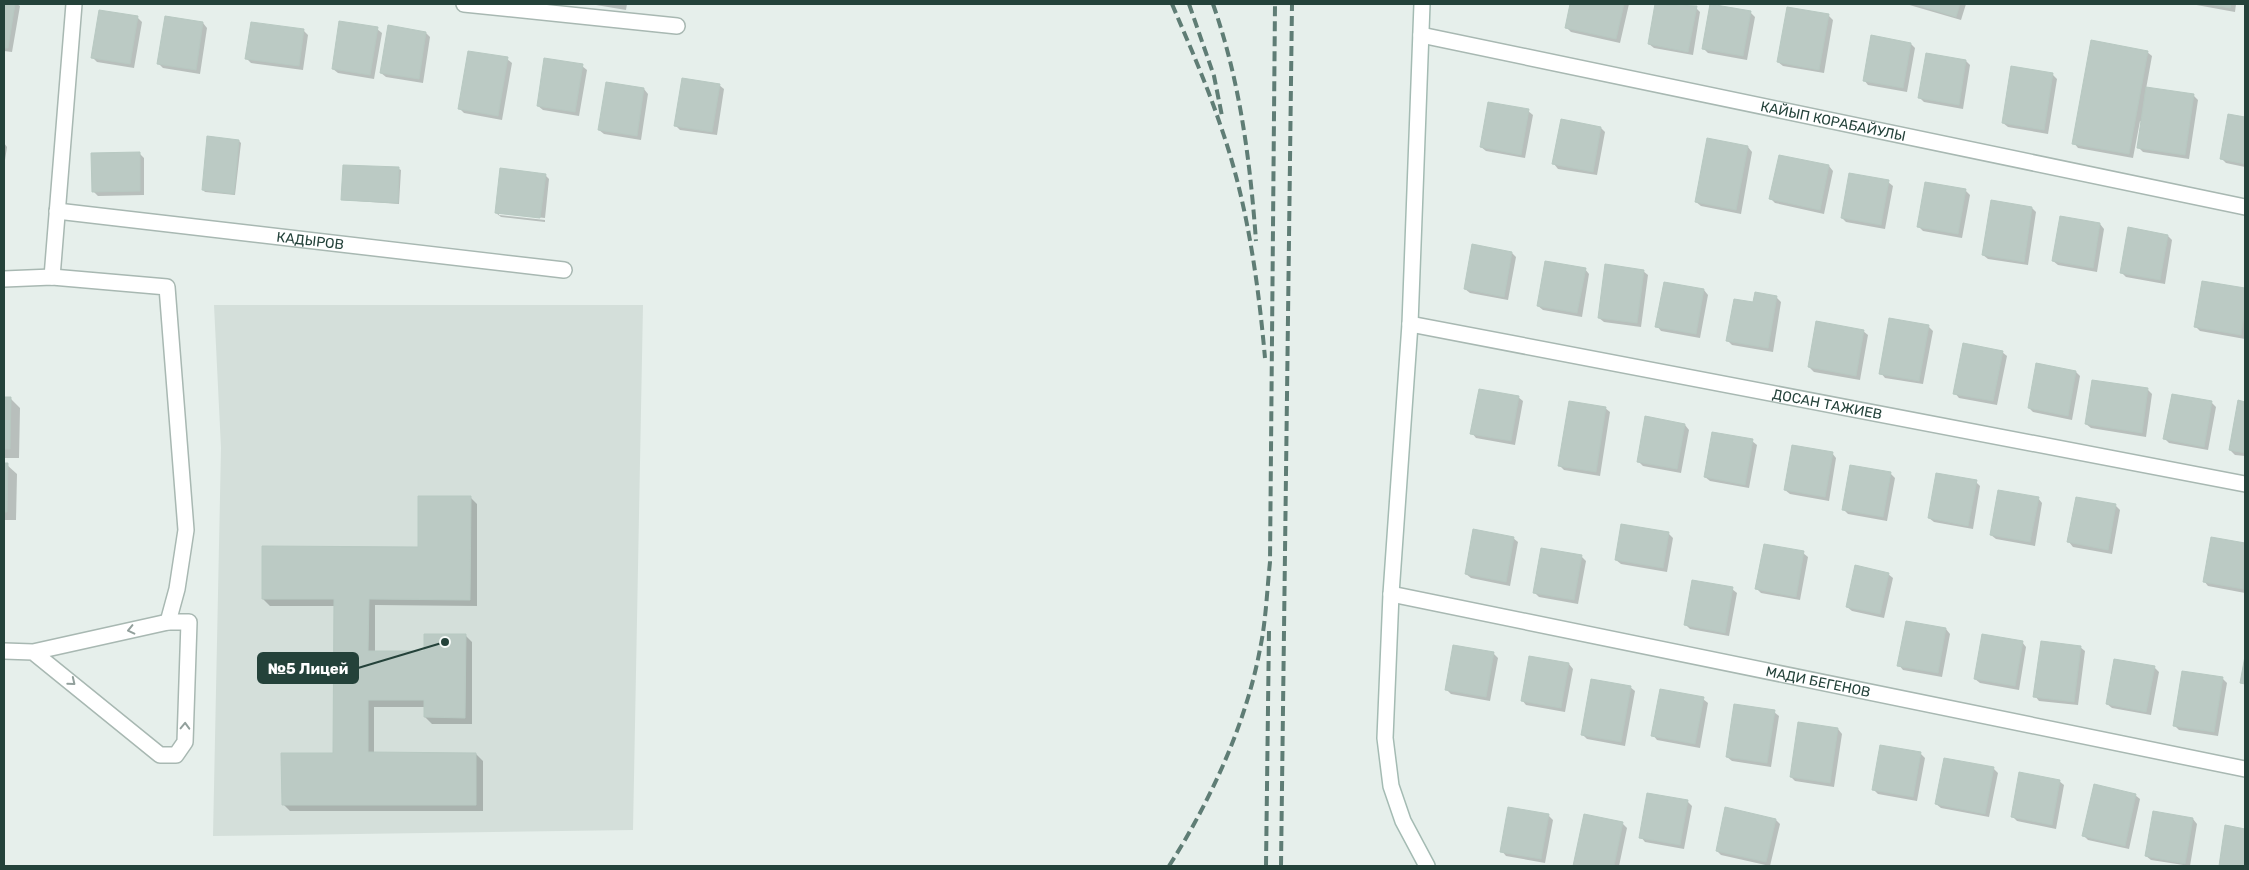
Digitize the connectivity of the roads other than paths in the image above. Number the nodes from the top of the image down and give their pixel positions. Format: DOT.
graph roads {
  1 [pos="74,4"];
  2 [pos="464,4"];
  3 [pos="1422,4"];
  4 [pos="677,26"];
  5 [pos="1420,35"];
  6 [pos="2245,207"];
  7 [pos="57,211"];
  8 [pos="564,270"];
  9 [pos="52,277"];
  10 [pos="4,279"];
  11 [pos="1410,324"];
  12 [pos="2245,484"];
  13 [pos="1391,594"];
  14 [pos="168,622"];
  15 [pos="4,651"];
  16 [pos="33,652"];
  17 [pos="2245,770"];
  18 [pos="1426,866"];
  1 -- 7 [label="street"];
  2 -- 4 [label="street"];
  3 -- 5 [label="street"];
  5 -- 6 [label="street, КАЙЫП КОРАБАЙУЛЫ"];
  5 -- 11 [label="street"];
  7 -- 8 [label="street, КАДЫРОВ"];
  7 -- 9 [label="street"];
  9 -- 10 [label="street"];
  9 -- 14 [label="street"];
  11 -- 12 [label="street, ДОСАН ТАЖИЕВ"];
  11 -- 13 [label="street"];
  13 -- 17 [label="street, МАДИ БЕГЕНОВ"];
  13 -- 18 [label="street"];
  14 -- 16 [label="street, one-way"];
  16 -- 14 [label="street, one-way"];
  15 -- 16 [label="street"];
}
